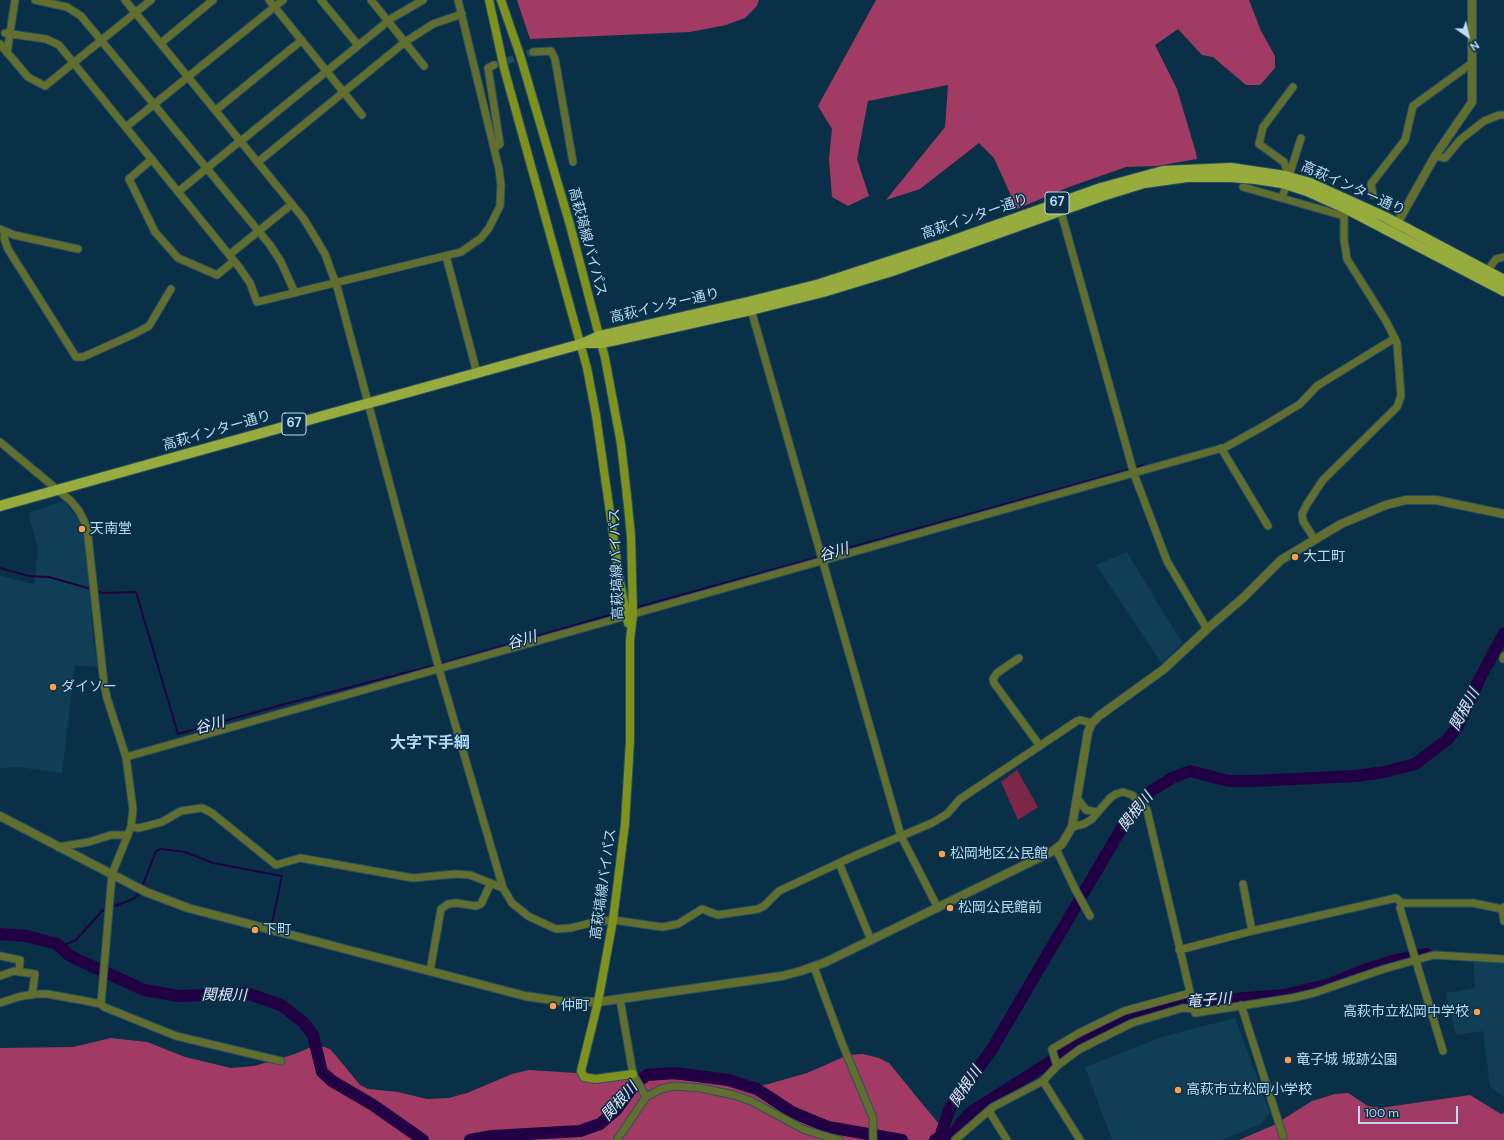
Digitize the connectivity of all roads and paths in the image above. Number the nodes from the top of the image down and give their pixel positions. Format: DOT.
graph roads {
  1 [pos="15,0"];
  2 [pos="35,0"];
  3 [pos="125,0"];
  4 [pos="151,0"];
  5 [pos="213,0"];
  6 [pos="269,0"];
  7 [pos="284,0"];
  8 [pos="321,0"];
  9 [pos="371,0"];
  10 [pos="423,0"];
  11 [pos="458,0"];
  12 [pos="489,0"];
  13 [pos="501,0"];
  14 [pos="1472,0"];
  15 [pos="275,7"];
  16 [pos="136,12"];
  17 [pos="462,14"];
  18 [pos="388,21"];
  19 [pos="8,33"];
  20 [pos="101,40"];
  21 [pos="302,40"];
  22 [pos="405,42"];
  23 [pos="161,43"];
  24 [pos="0,44"];
  25 [pos="358,45"];
  26 [pos="533,52"];
  27 [pos="7,53"];
  28 [pos="73,63"];
  29 [pos="1472,63"];
  30 [pos="494,65"];
  31 [pos="424,66"];
  32 [pos="327,71"];
  33 [pos="188,77"];
  34 [pos="1293,87"];
  35 [pos="344,92"];
  36 [pos="154,104"];
  37 [pos="216,110"];
  38 [pos="362,115"];
  39 [pos="1504,115"];
  40 [pos="126,127"];
  41 [pos="1301,138"];
  42 [pos="240,141"];
  43 [pos="494,148"];
  44 [pos="1435,156"];
  45 [pos="152,159"];
  46 [pos="258,162"];
  47 [pos="573,162"];
  48 [pos="207,168"];
  49 [pos="1288,181"];
  50 [pos="1243,187"];
  51 [pos="178,192"];
  52 [pos="1373,195"];
  53 [pos="1282,198"];
  54 [pos="292,204"];
  55 [pos="1061,212"];
  56 [pos="1346,213"];
  57 [pos="1398,223"];
  58 [pos="3,231"];
  59 [pos="259,232"];
  60 [pos="1392,233"];
  61 [pos="78,249"];
  62 [pos="229,255"];
  63 [pos="446,256"];
  64 [pos="1504,257"];
  65 [pos="234,261"];
  66 [pos="1487,271"];
  67 [pos="1504,280"];
  68 [pos="336,283"];
  69 [pos="170,289"];
  70 [pos="1504,291"];
  71 [pos="296,293"];
  72 [pos="750,306"];
  73 [pos="1395,338"];
  74 [pos="600,339"];
  75 [pos="581,344"];
  76 [pos="477,373"];
  77 [pos="368,403"];
  78 [pos="0,442"];
  79 [pos="1222,448"];
  80 [pos="1134,474"];
  81 [pos="59,490"];
  82 [pos="0,506"];
  83 [pos="1504,514"];
  84 [pos="1268,526"];
  85 [pos="1315,540"];
  86 [pos="822,561"];
  87 [pos="630,615"];
  88 [pos="1207,629"];
  89 [pos="1019,658"];
  90 [pos="439,669"];
  91 [pos="1092,723"];
  92 [pos="1040,746"];
  93 [pos="126,757"];
  94 [pos="1077,798"];
  95 [pos="1098,812"];
  96 [pos="0,816"];
  97 [pos="1072,827"];
  98 [pos="130,831"];
  99 [pos="901,836"];
  100 [pos="58,847"];
  101 [pos="1056,849"];
  102 [pos="839,863"];
  103 [pos="112,874"];
  104 [pos="491,883"];
  105 [pos="1243,884"];
  106 [pos="503,888"];
  107 [pos="1402,903"];
  108 [pos="938,908"];
  109 [pos="1503,908"];
  110 [pos="1090,916"];
  111 [pos="613,920"];
  112 [pos="1504,921"];
  113 [pos="1252,931"];
  114 [pos="871,940"];
  115 [pos="1179,950"];
  116 [pos="0,956"];
  117 [pos="1504,959"];
  118 [pos="1417,960"];
  119 [pos="814,967"];
  120 [pos="430,971"];
  121 [pos="19,972"];
  122 [pos="0,976"];
  123 [pos="1190,994"];
  124 [pos="32,995"];
  125 [pos="620,999"];
  126 [pos="598,1002"];
  127 [pos="0,1003"];
  128 [pos="101,1004"];
  129 [pos="1241,1005"];
  130 [pos="1194,1009"];
  131 [pos="1443,1051"];
  132 [pos="281,1061"];
  133 [pos="1057,1066"];
  134 [pos="634,1077"];
  135 [pos="1043,1081"];
  136 [pos="645,1095"];
  137 [pos="989,1111"];
  138 [pos="1283,1136"];
  139 [pos="617,1140"];
  140 [pos="839,1140"];
  141 [pos="873,1140"];
  142 [pos="955,1140"];
  143 [pos="1006,1140"];
  144 [pos="1080,1140"];
  1 -- 19 [label="street"];
  2 -- 20 [label="street"];
  3 -- 16 [label="street"];
  4 -- 16 [label="street"];
  5 -- 23 [label="street"];
  6 -- 15 [label="street"];
  7 -- 15 [label="street"];
  8 -- 25 [label="street"];
  9 -- 18 [label="street"];
  10 -- 18 [label="street"];
  11 -- 17 [label="street"];
  12 -- 75 [label="main road, 高萩塙線バイパス"];
  13 -- 74 [label="main road, 高萩塙線バイパス"];
  14 -- 29 [label="street"];
  15 -- 21 [label="street"];
  15 -- 33 [label="street"];
  16 -- 20 [label="street"];
  16 -- 23 [label="street"];
  17 -- 22 [label="street"];
  17 -- 43 [label="street"];
  18 -- 22 [label="street"];
  18 -- 25 [label="street"];
  19 -- 27 [label="street"];
  19 -- 28 [label="street"];
  20 -- 28 [label="street"];
  20 -- 36 [label="street"];
  21 -- 32 [label="street"];
  21 -- 37 [label="street"];
  22 -- 31 [label="street"];
  22 -- 35 [label="street"];
  23 -- 33 [label="street"];
  24 -- 27 [label="street"];
  25 -- 32 [label="street"];
  26 -- 47 [label="street"];
  27 -- 28 [label="street"];
  28 -- 40 [label="street"];
  29 -- 44 [label="street"];
  29 -- 52 [label="street"];
  30 -- 43 [label="street"];
  32 -- 35 [label="street"];
  32 -- 42 [label="street"];
  33 -- 36 [label="street"];
  33 -- 37 [label="street"];
  34 -- 49 [label="street"];
  35 -- 38 [label="street"];
  35 -- 46 [label="street"];
  36 -- 40 [label="street"];
  36 -- 48 [label="street"];
  37 -- 42 [label="street"];
  39 -- 44 [label="street"];
  40 -- 45 [label="street"];
  41 -- 49 [label="street"];
  42 -- 46 [label="street"];
  42 -- 48 [label="street"];
  43 -- 63 [label="street"];
  44 -- 57 [label="street"];
  45 -- 51 [label="street"];
  45 -- 65 [label="street"];
  46 -- 54 [label="street"];
  48 -- 51 [label="street"];
  48 -- 59 [label="street"];
  49 -- 53 [label="street"];
  49 -- 55 [label="main road, 高萩インター通り / 67"];
  49 -- 56 [label="main road, 高萩インター通り / 67"];
  49 -- 57 [label="main road, 高萩インター通り / 67"];
  49 -- 72 [label="main road, 高萩インター通り / 67"];
  50 -- 53 [label="street"];
  51 -- 62 [label="street"];
  53 -- 56 [label="street"];
  54 -- 59 [label="street"];
  54 -- 68 [label="street"];
  55 -- 72 [label="main road, 高萩インター通り / 67"];
  55 -- 80 [label="street"];
  56 -- 60 [label="main road, 高萩インター通り / 67"];
  56 -- 73 [label="street"];
  57 -- 60 [label="street"];
  57 -- 66 [label="main road, 高萩インター通り / 67"];
  58 -- 61 [label="street"];
  58 -- 69 [label="street"];
  59 -- 62 [label="street"];
  59 -- 71 [label="street"];
  60 -- 70 [label="main road, 高萩インター通り / 67"];
  62 -- 65 [label="street"];
  63 -- 68 [label="street"];
  63 -- 76 [label="street"];
  64 -- 66 [label="street"];
  65 -- 71 [label="street"];
  66 -- 67 [label="main road, 高萩インター通り / 67"];
  68 -- 71 [label="street"];
  68 -- 77 [label="street"];
  72 -- 74 [label="main road, 高萩インター通り / 67"];
  72 -- 86 [label="street"];
  73 -- 79 [label="street"];
  73 -- 85 [label="street"];
  74 -- 75 [label="main road, 高萩インター通り / 67"];
  74 -- 87 [label="main road, 高萩塙線バイパス"];
  75 -- 76 [label="main road, 高萩インター通り / 67"];
  75 -- 87 [label="main road, 高萩塙線バイパス"];
  76 -- 77 [label="main road, 高萩インター通り / 67"];
  77 -- 81 [label="main road, 高萩インター通り / 67"];
  77 -- 90 [label="street"];
  78 -- 81 [label="street"];
  79 -- 80 [label="street"];
  79 -- 84 [label="street"];
  80 -- 86 [label="street"];
  80 -- 88 [label="street"];
  81 -- 82 [label="main road, 高萩インター通り / 67"];
  81 -- 93 [label="street"];
  83 -- 85 [label="street"];
  85 -- 88 [label="street"];
  86 -- 87 [label="street"];
  86 -- 99 [label="street"];
  87 -- 90 [label="street"];
  87 -- 111 [label="main road, 高萩塙線バイパス"];
  88 -- 91 [label="street"];
  89 -- 92 [label="street"];
  90 -- 93 [label="street"];
  90 -- 106 [label="street"];
  91 -- 92 [label="street"];
  91 -- 94 [label="street"];
  92 -- 99 [label="street"];
  93 -- 98 [label="street"];
  94 -- 95 [label="street"];
  94 -- 97 [label="street"];
  95 -- 97 [label="street"];
  95 -- 115 [label="street"];
  96 -- 100 [label="street"];
  97 -- 101 [label="street"];
  98 -- 100 [label="street"];
  98 -- 103 [label="street"];
  98 -- 104 [label="street"];
  99 -- 102 [label="street"];
  99 -- 108 [label="street"];
  100 -- 103 [label="street"];
  101 -- 108 [label="street"];
  101 -- 110 [label="street"];
  102 -- 111 [label="street"];
  102 -- 114 [label="street"];
  103 -- 120 [label="street"];
  103 -- 128 [label="street"];
  104 -- 106 [label="street"];
  104 -- 120 [label="street"];
  105 -- 113 [label="street"];
  106 -- 111 [label="street"];
  107 -- 109 [label="street"];
  107 -- 113 [label="street"];
  107 -- 118 [label="street"];
  108 -- 114 [label="street"];
  109 -- 112 [label="street"];
  111 -- 126 [label="main road, 高萩塙線バイパス"];
  113 -- 115 [label="street"];
  114 -- 119 [label="street"];
  115 -- 123 [label="street"];
  116 -- 121 [label="street"];
  117 -- 118 [label="street"];
  118 -- 129 [label="street"];
  118 -- 131 [label="street"];
  119 -- 125 [label="street"];
  119 -- 141 [label="street"];
  120 -- 126 [label="street"];
  121 -- 122 [label="street"];
  121 -- 124 [label="street"];
  123 -- 130 [label="street"];
  123 -- 133 [label="street"];
  124 -- 127 [label="street"];
  124 -- 128 [label="street"];
  125 -- 126 [label="street"];
  125 -- 134 [label="street"];
  126 -- 134 [label="main road, 高萩塙線バイパス"];
  128 -- 132 [label="street"];
  129 -- 130 [label="street"];
  129 -- 138 [label="street"];
  130 -- 133 [label="street"];
  133 -- 135 [label="street"];
  134 -- 136 [label="street"];
  135 -- 137 [label="street"];
  135 -- 144 [label="street"];
  136 -- 139 [label="street"];
  136 -- 140 [label="street"];
  137 -- 142 [label="street"];
  137 -- 143 [label="street"];
}
